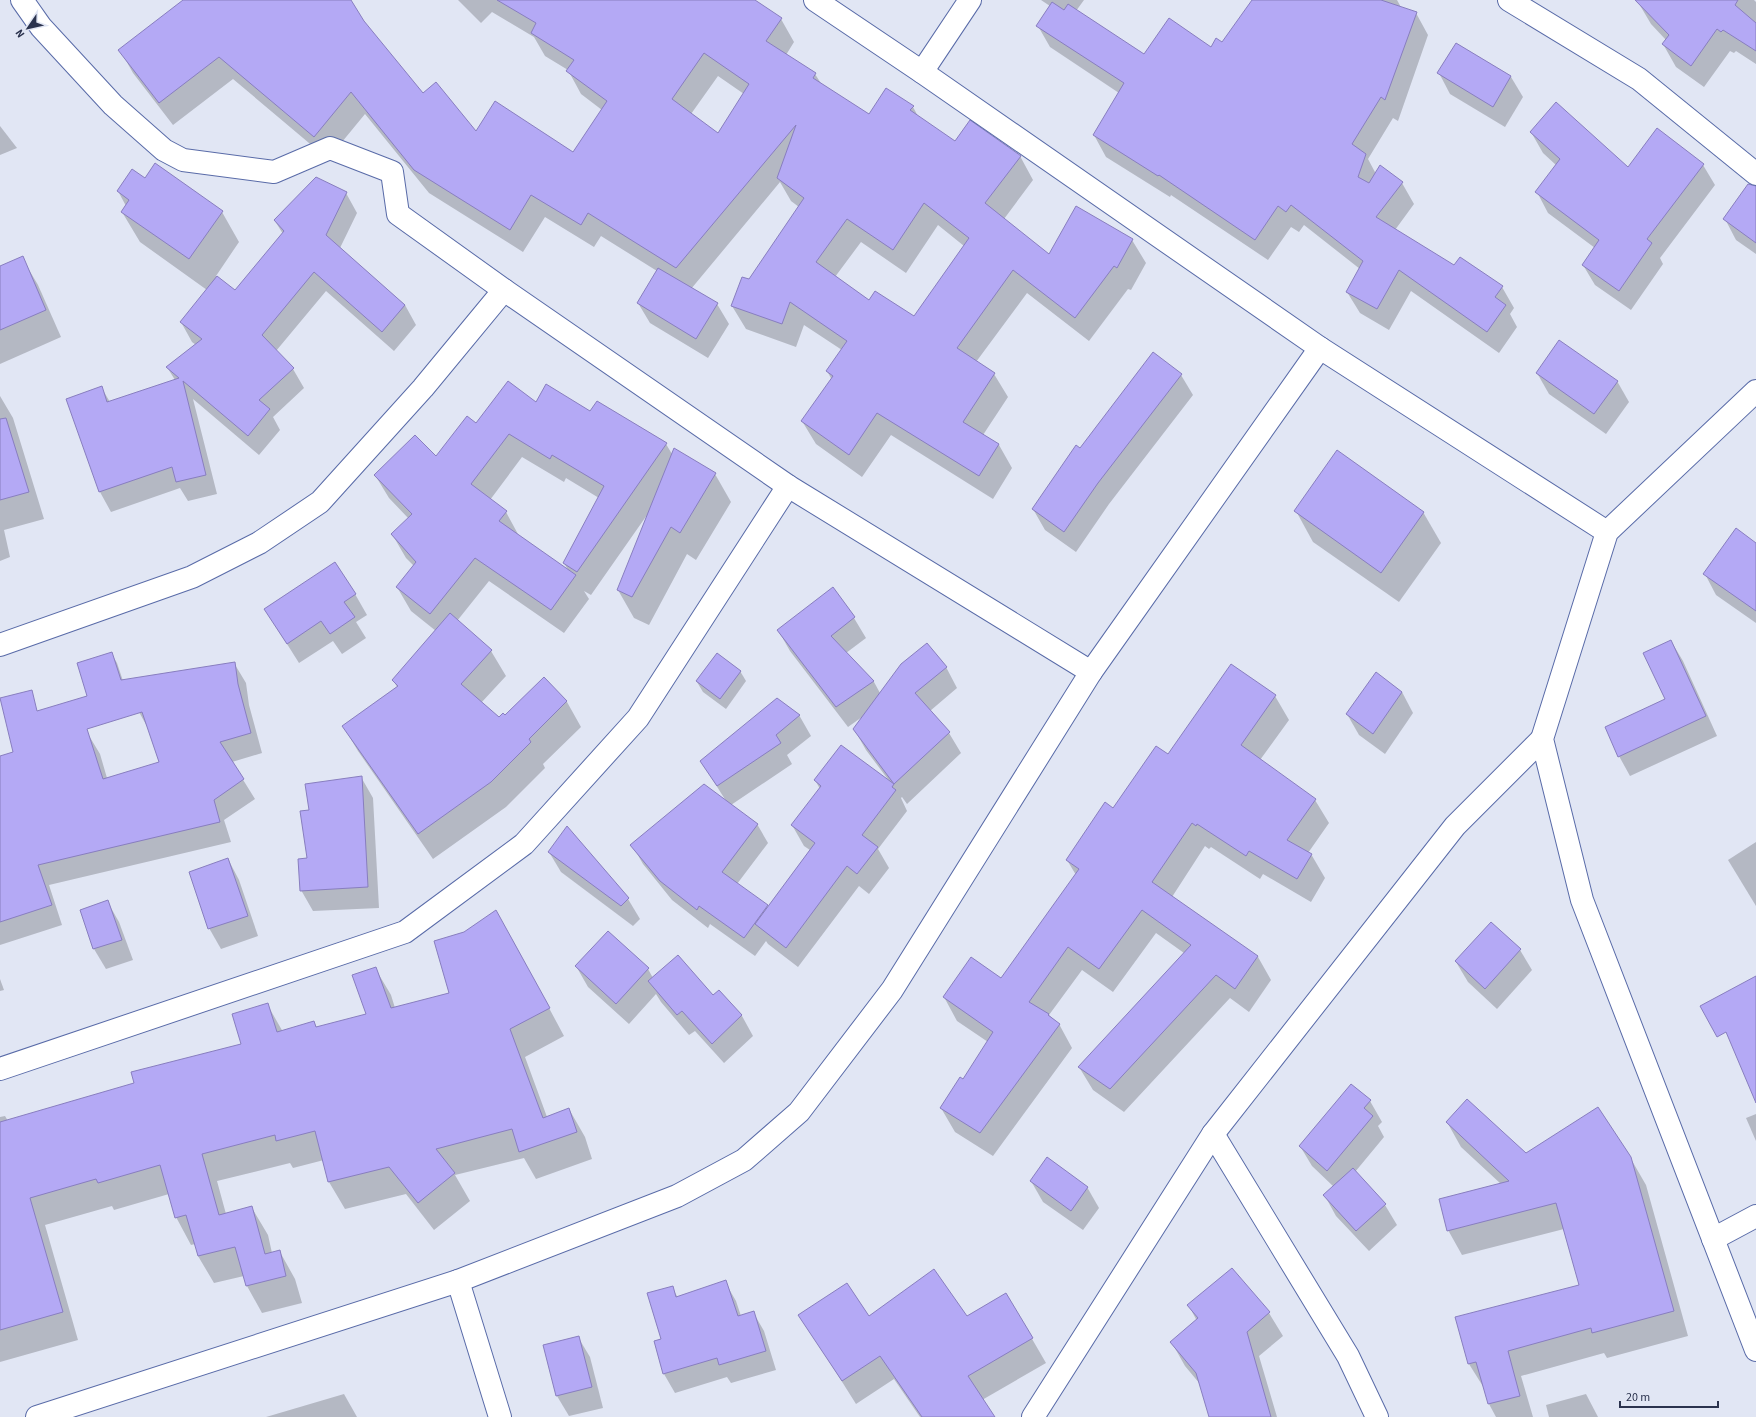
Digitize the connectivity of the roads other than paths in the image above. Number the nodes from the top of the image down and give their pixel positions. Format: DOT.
graph roads {
  1 [pos="22,0"];
  2 [pos="815,0"];
  3 [pos="970,0"];
  4 [pos="1509,0"];
  5 [pos="922,72"];
  6 [pos="1756,174"];
  7 [pos="504,290"];
  8 [pos="1320,348"];
  9 [pos="1756,391"];
  10 [pos="788,486"];
  11 [pos="1607,532"];
  12 [pos="0,645"];
  13 [pos="1091,672"];
  14 [pos="1542,739"];
  15 [pos="0,1069"];
  16 [pos="1213,1134"];
  17 [pos="1756,1216"];
  18 [pos="1713,1239"];
  19 [pos="458,1282"];
  20 [pos="1756,1350"];
  21 [pos="37,1417"];
  22 [pos="500,1417"];
  23 [pos="1033,1417"];
  24 [pos="1377,1417"];
  1 -- 7 [label="street"];
  2 -- 5 [label="street"];
  3 -- 5 [label="street"];
  4 -- 6 [label="street"];
  5 -- 8 [label="street"];
  7 -- 10 [label="street"];
  7 -- 12 [label="street"];
  8 -- 11 [label="street"];
  8 -- 13 [label="street"];
  9 -- 11 [label="street"];
  10 -- 13 [label="street"];
  10 -- 15 [label="street"];
  11 -- 14 [label="street"];
  13 -- 19 [label="street"];
  14 -- 16 [label="street"];
  14 -- 18 [label="street"];
  16 -- 23 [label="street"];
  16 -- 24 [label="street"];
  17 -- 18 [label="street"];
  18 -- 20 [label="street"];
  19 -- 21 [label="street"];
  19 -- 22 [label="street"];
}
